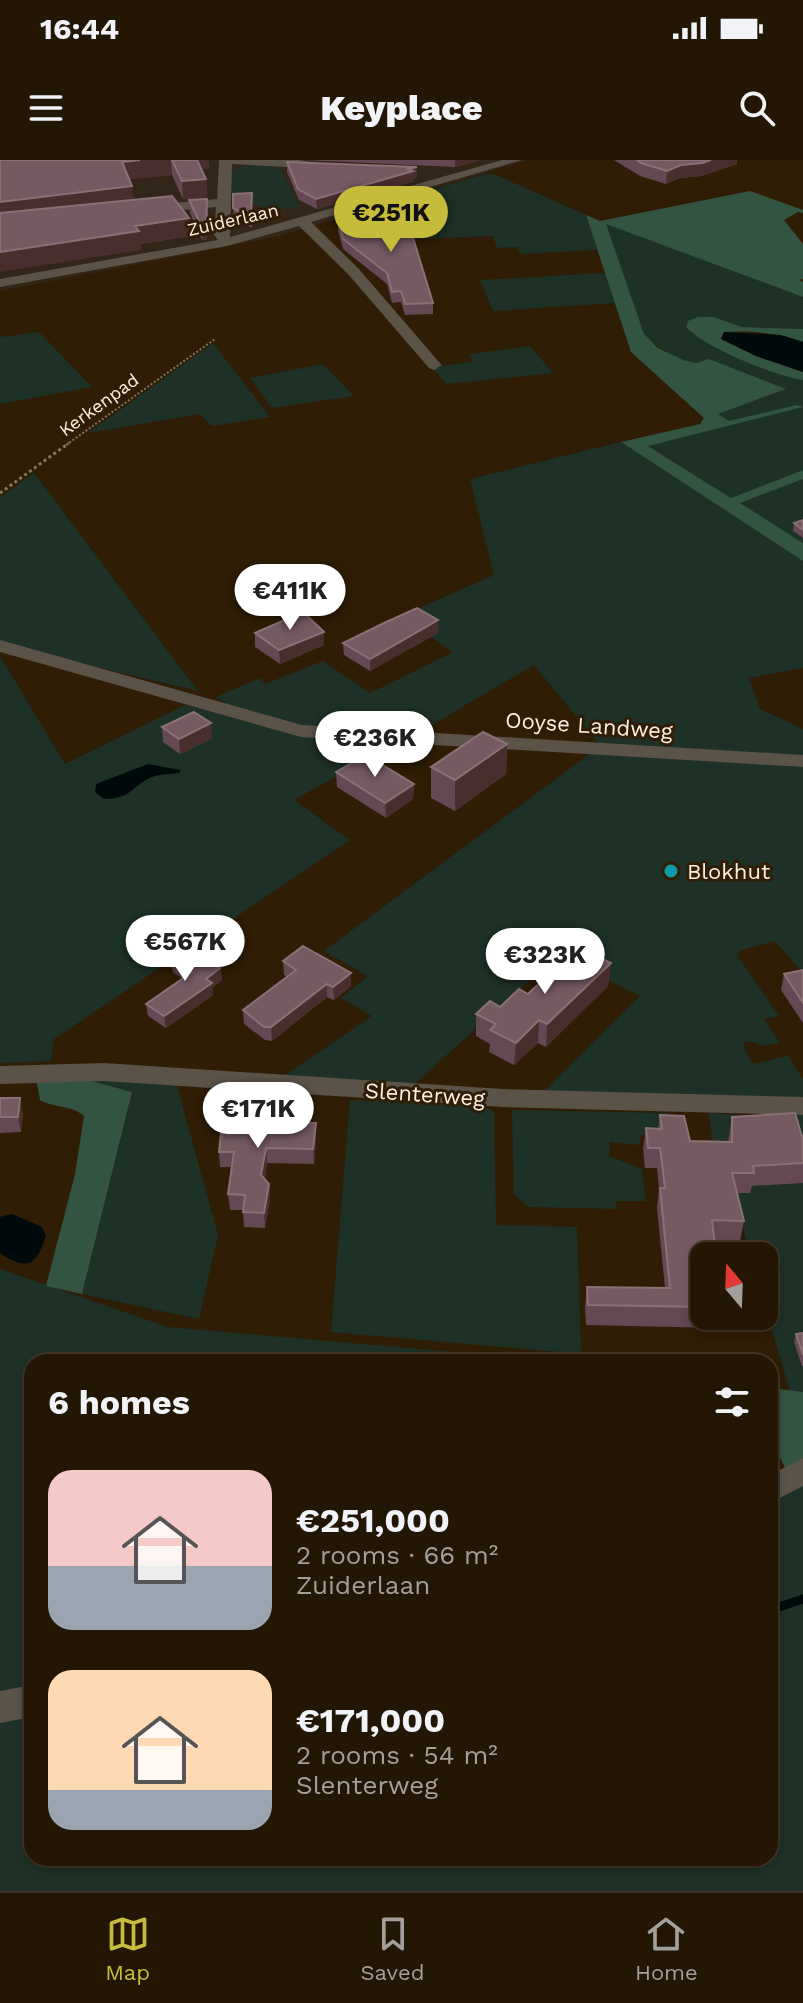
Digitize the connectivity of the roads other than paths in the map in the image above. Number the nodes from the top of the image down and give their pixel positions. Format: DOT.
graph roads {
  1 [pos="226,160"];
  2 [pos="516,160"];
  3 [pos="333,166"];
  4 [pos="425,171"];
  5 [pos="471,174"];
  6 [pos="223,202"];
  7 [pos="127,212"];
  8 [pos="303,222"];
  9 [pos="227,242"];
  10 [pos="0,283"];
  11 [pos="434,365"];
  12 [pos="0,646"];
  13 [pos="803,761"];
  14 [pos="0,1075"];
  15 [pos="803,1106"];
  16 [pos="803,1471"];
  17 [pos="778,1485"];
  18 [pos="24,1702"];
  19 [pos="0,1707"];
  1 -- 3 [label="street"];
  1 -- 6 [label="street"];
  2 -- 5 [label="street, Zuiderlaan"];
  4 -- 5 [label="street"];
  5 -- 8 [label="street, Zuiderlaan"];
  6 -- 7 [label="street"];
  6 -- 9 [label="street"];
  8 -- 9 [label="street, Zuiderlaan"];
  8 -- 11 [label="street"];
  9 -- 10 [label="street, Zuiderlaan"];
  12 -- 13 [label="street, Ooyse Landweg"];
  14 -- 15 [label="street, Slenterweg"];
  16 -- 17 [label="street"];
  18 -- 19 [label="street"];
}
